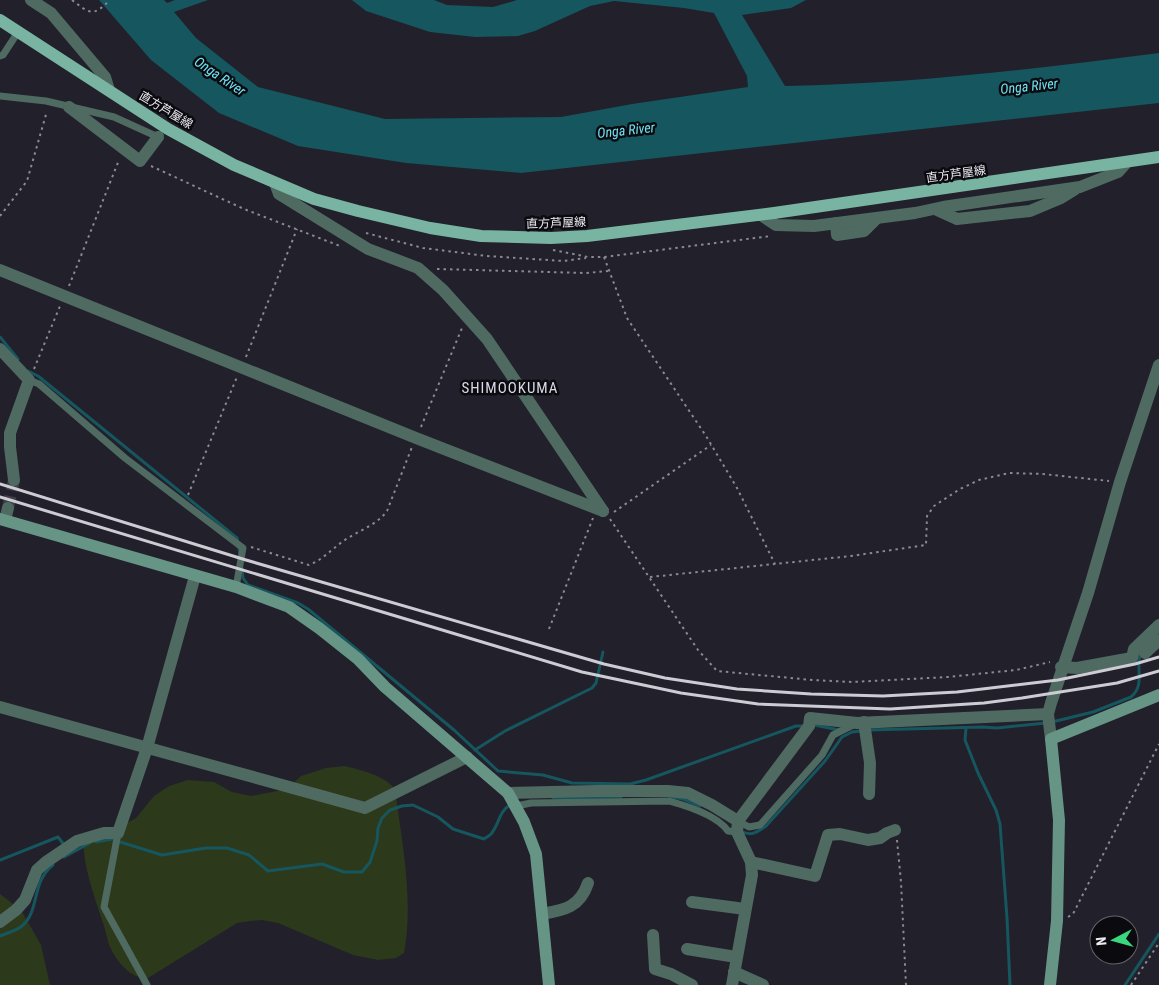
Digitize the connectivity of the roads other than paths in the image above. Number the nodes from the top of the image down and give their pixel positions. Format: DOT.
graph roads {
  1 [pos="31,0"];
  2 [pos="0,20"];
  3 [pos="18,32"];
  4 [pos="0,56"];
  5 [pos="109,90"];
  6 [pos="0,96"];
  7 [pos="69,106"];
  8 [pos="163,133"];
  9 [pos="1159,157"];
  10 [pos="1127,162"];
  11 [pos="275,183"];
  12 [pos="761,215"];
  13 [pos="0,270"];
  14 [pos="0,349"];
  15 [pos="1159,365"];
  16 [pos="29,380"];
  17 [pos="14,480"];
  18 [pos="4,516"];
  19 [pos="195,576"];
  20 [pos="236,587"];
  21 [pos="1159,625"];
  22 [pos="1159,640"];
  23 [pos="1145,653"];
  24 [pos="1064,662"];
  25 [pos="1159,696"];
  26 [pos="0,707"];
  27 [pos="860,723"];
  28 [pos="1049,726"];
  29 [pos="147,748"];
  30 [pos="467,757"];
  31 [pos="508,793"];
  32 [pos="869,794"];
  33 [pos="624,796"];
  34 [pos="516,806"];
  35 [pos="738,827"];
  36 [pos="895,830"];
  37 [pos="118,833"];
  38 [pos="751,862"];
  39 [pos="588,883"];
  40 [pos="692,902"];
  41 [pos="745,909"];
  42 [pos="542,914"];
  43 [pos="0,922"];
  44 [pos="653,935"];
  45 [pos="687,949"];
  46 [pos="736,957"];
  47 [pos="733,979"];
  48 [pos="148,985"];
  49 [pos="549,985"];
  50 [pos="692,985"];
  51 [pos="763,985"];
  52 [pos="1050,985"];
  1 -- 5 [label="street"];
  2 -- 3 [label="main road, 直方芦屋線"];
  3 -- 4 [label="lane"];
  3 -- 5 [label="main road, 直方芦屋線"];
  5 -- 8 [label="main road, 直方芦屋線"];
  6 -- 7 [label="lane"];
  7 -- 8 [label="lane"];
  7 -- 8 [label="street"];
  8 -- 11 [label="main road, 直方芦屋線"];
  9 -- 10 [label="main road, 直方芦屋線"];
  10 -- 12 [label="main road, 直方芦屋線"];
  10 -- 12 [label="street"];
  11 -- 12 [label="main road, 直方芦屋線"];
  11 -- 13 [label="street"];
  14 -- 16 [label="street"];
  15 -- 24 [label="street"];
  16 -- 17 [label="street"];
  16 -- 20 [label="lane"];
  18 -- 19 [label="street"];
  19 -- 20 [label="street"];
  19 -- 29 [label="street"];
  20 -- 30 [label="street"];
  21 -- 24 [label="street"];
  22 -- 23 [label="street"];
  24 -- 28 [label="street"];
  25 -- 28 [label="street"];
  26 -- 29 [label="street"];
  27 -- 28 [label="street"];
  27 -- 32 [label="street"];
  27 -- 35 [label="lane"];
  27 -- 35 [label="street"];
  28 -- 52 [label="street"];
  29 -- 30 [label="street"];
  29 -- 37 [label="street"];
  30 -- 31 [label="street"];
  31 -- 33 [label="street"];
  31 -- 34 [label="street"];
  33 -- 34 [label="lane"];
  33 -- 35 [label="street"];
  34 -- 42 [label="street"];
  35 -- 38 [label="street"];
  36 -- 38 [label="street"];
  37 -- 43 [label="street"];
  37 -- 48 [label="lane"];
  38 -- 41 [label="street"];
  39 -- 42 [label="street"];
  40 -- 41 [label="street"];
  41 -- 46 [label="street"];
  42 -- 49 [label="street"];
  44 -- 50 [label="street"];
  45 -- 46 [label="street"];
  46 -- 47 [label="street"];
  47 -- 51 [label="street"];
}
